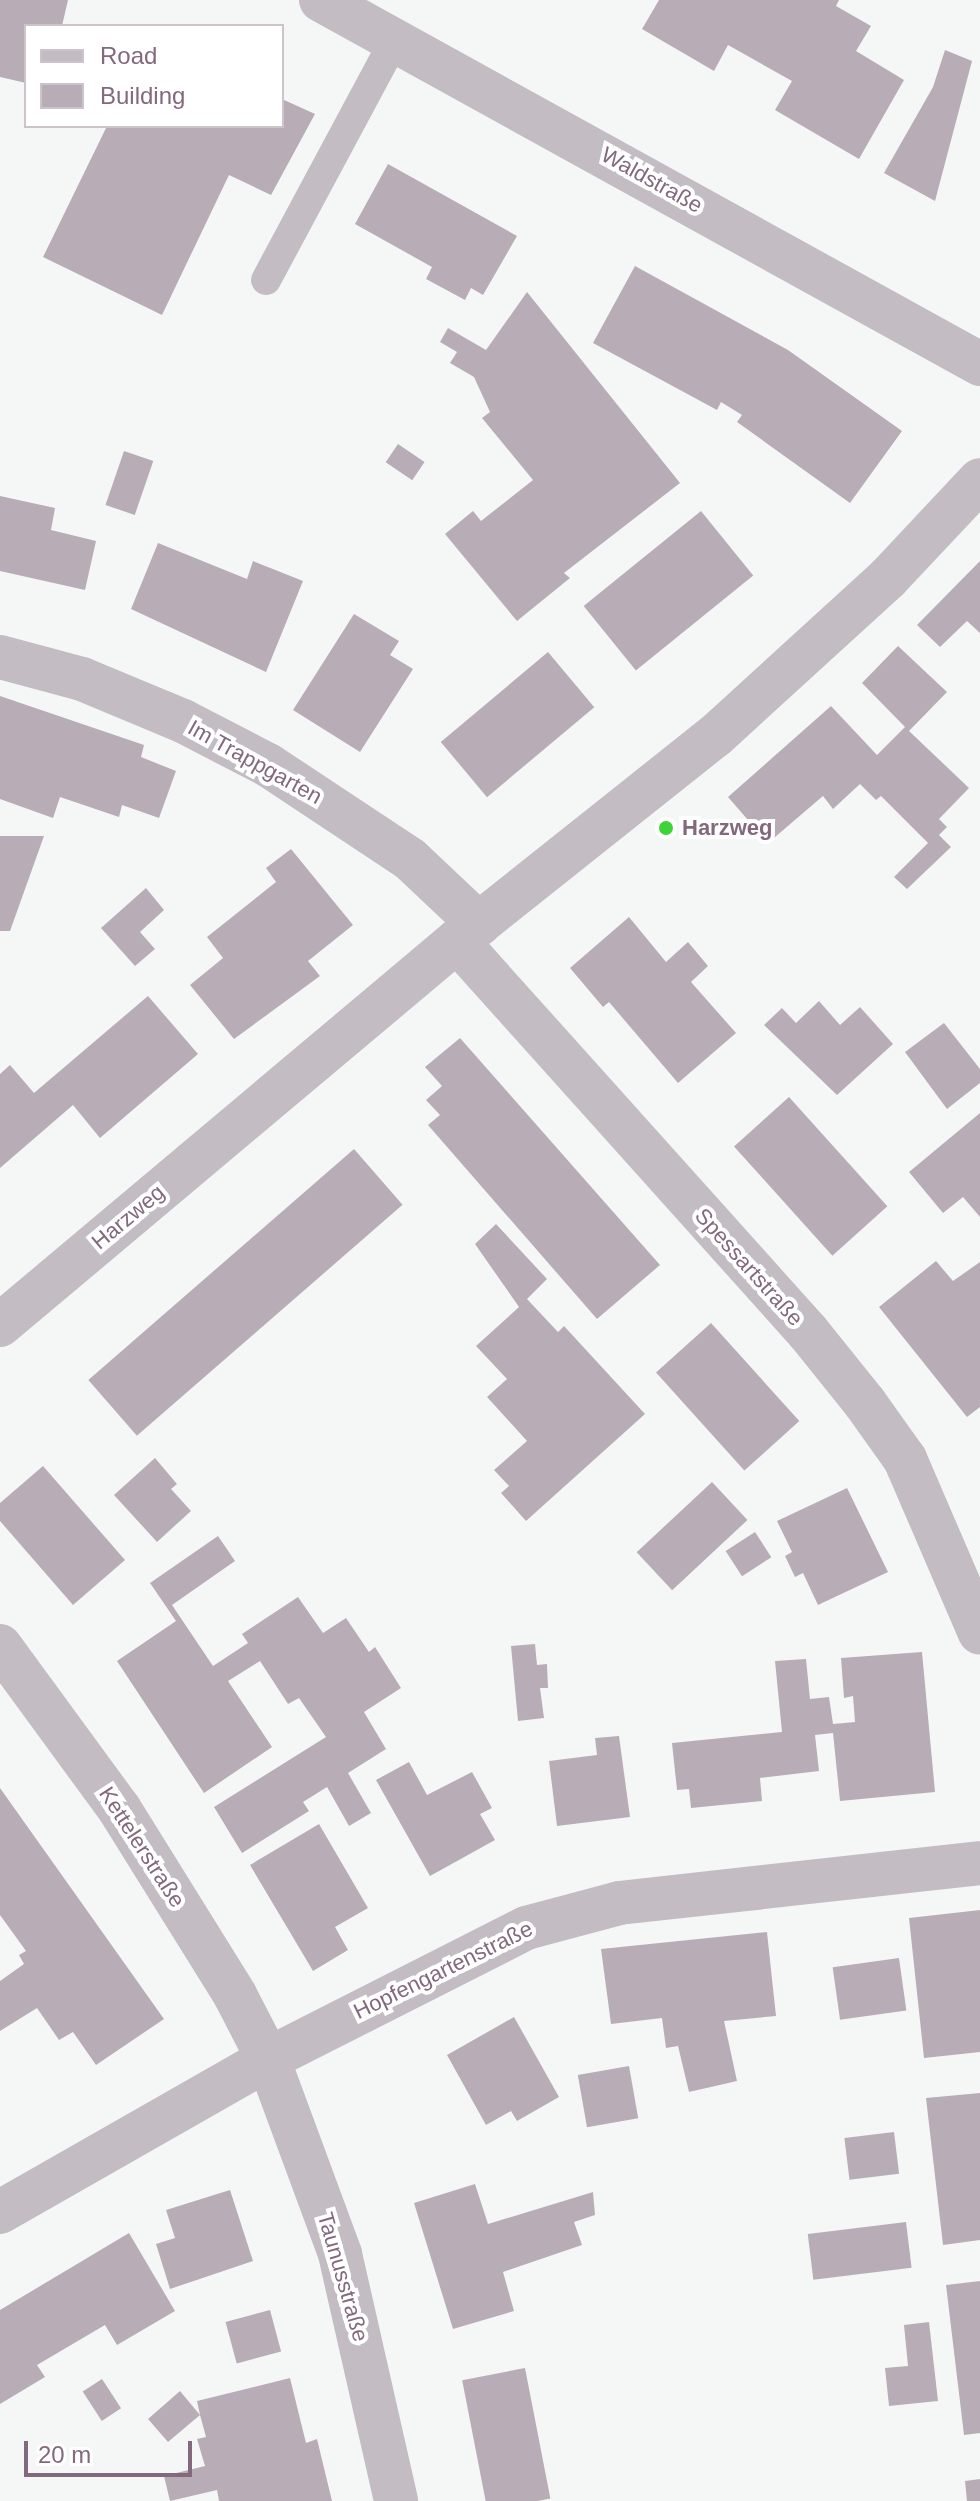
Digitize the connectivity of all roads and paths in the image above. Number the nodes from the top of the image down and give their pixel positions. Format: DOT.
graph roads {
  1 [pos="321,0"];
  2 [pos="396,38"];
  3 [pos="266,280"];
  4 [pos="980,364"];
  5 [pos="980,480"];
  6 [pos="0,657"];
  7 [pos="468,932"];
  8 [pos="0,1325"];
  9 [pos="980,1633"];
  10 [pos="0,1646"];
  11 [pos="980,1863"];
  12 [pos="268,2059"];
  13 [pos="0,2212"];
  14 [pos="396,2501"];
  1 -- 2 [label="street, Waldstraße"];
  2 -- 3 [label="lane"];
  2 -- 4 [label="street, Waldstraße"];
  5 -- 7 [label="street, Harzweg"];
  6 -- 7 [label="street, Im Trappgarten"];
  7 -- 8 [label="street, Harzweg"];
  7 -- 9 [label="street, Spessartstraße"];
  10 -- 12 [label="street, Kettelerstraße"];
  11 -- 12 [label="street, Hopfengartenstraße"];
  12 -- 13 [label="street, Hopfengartenstraße"];
  12 -- 14 [label="street, Taunusstraße"];
}
